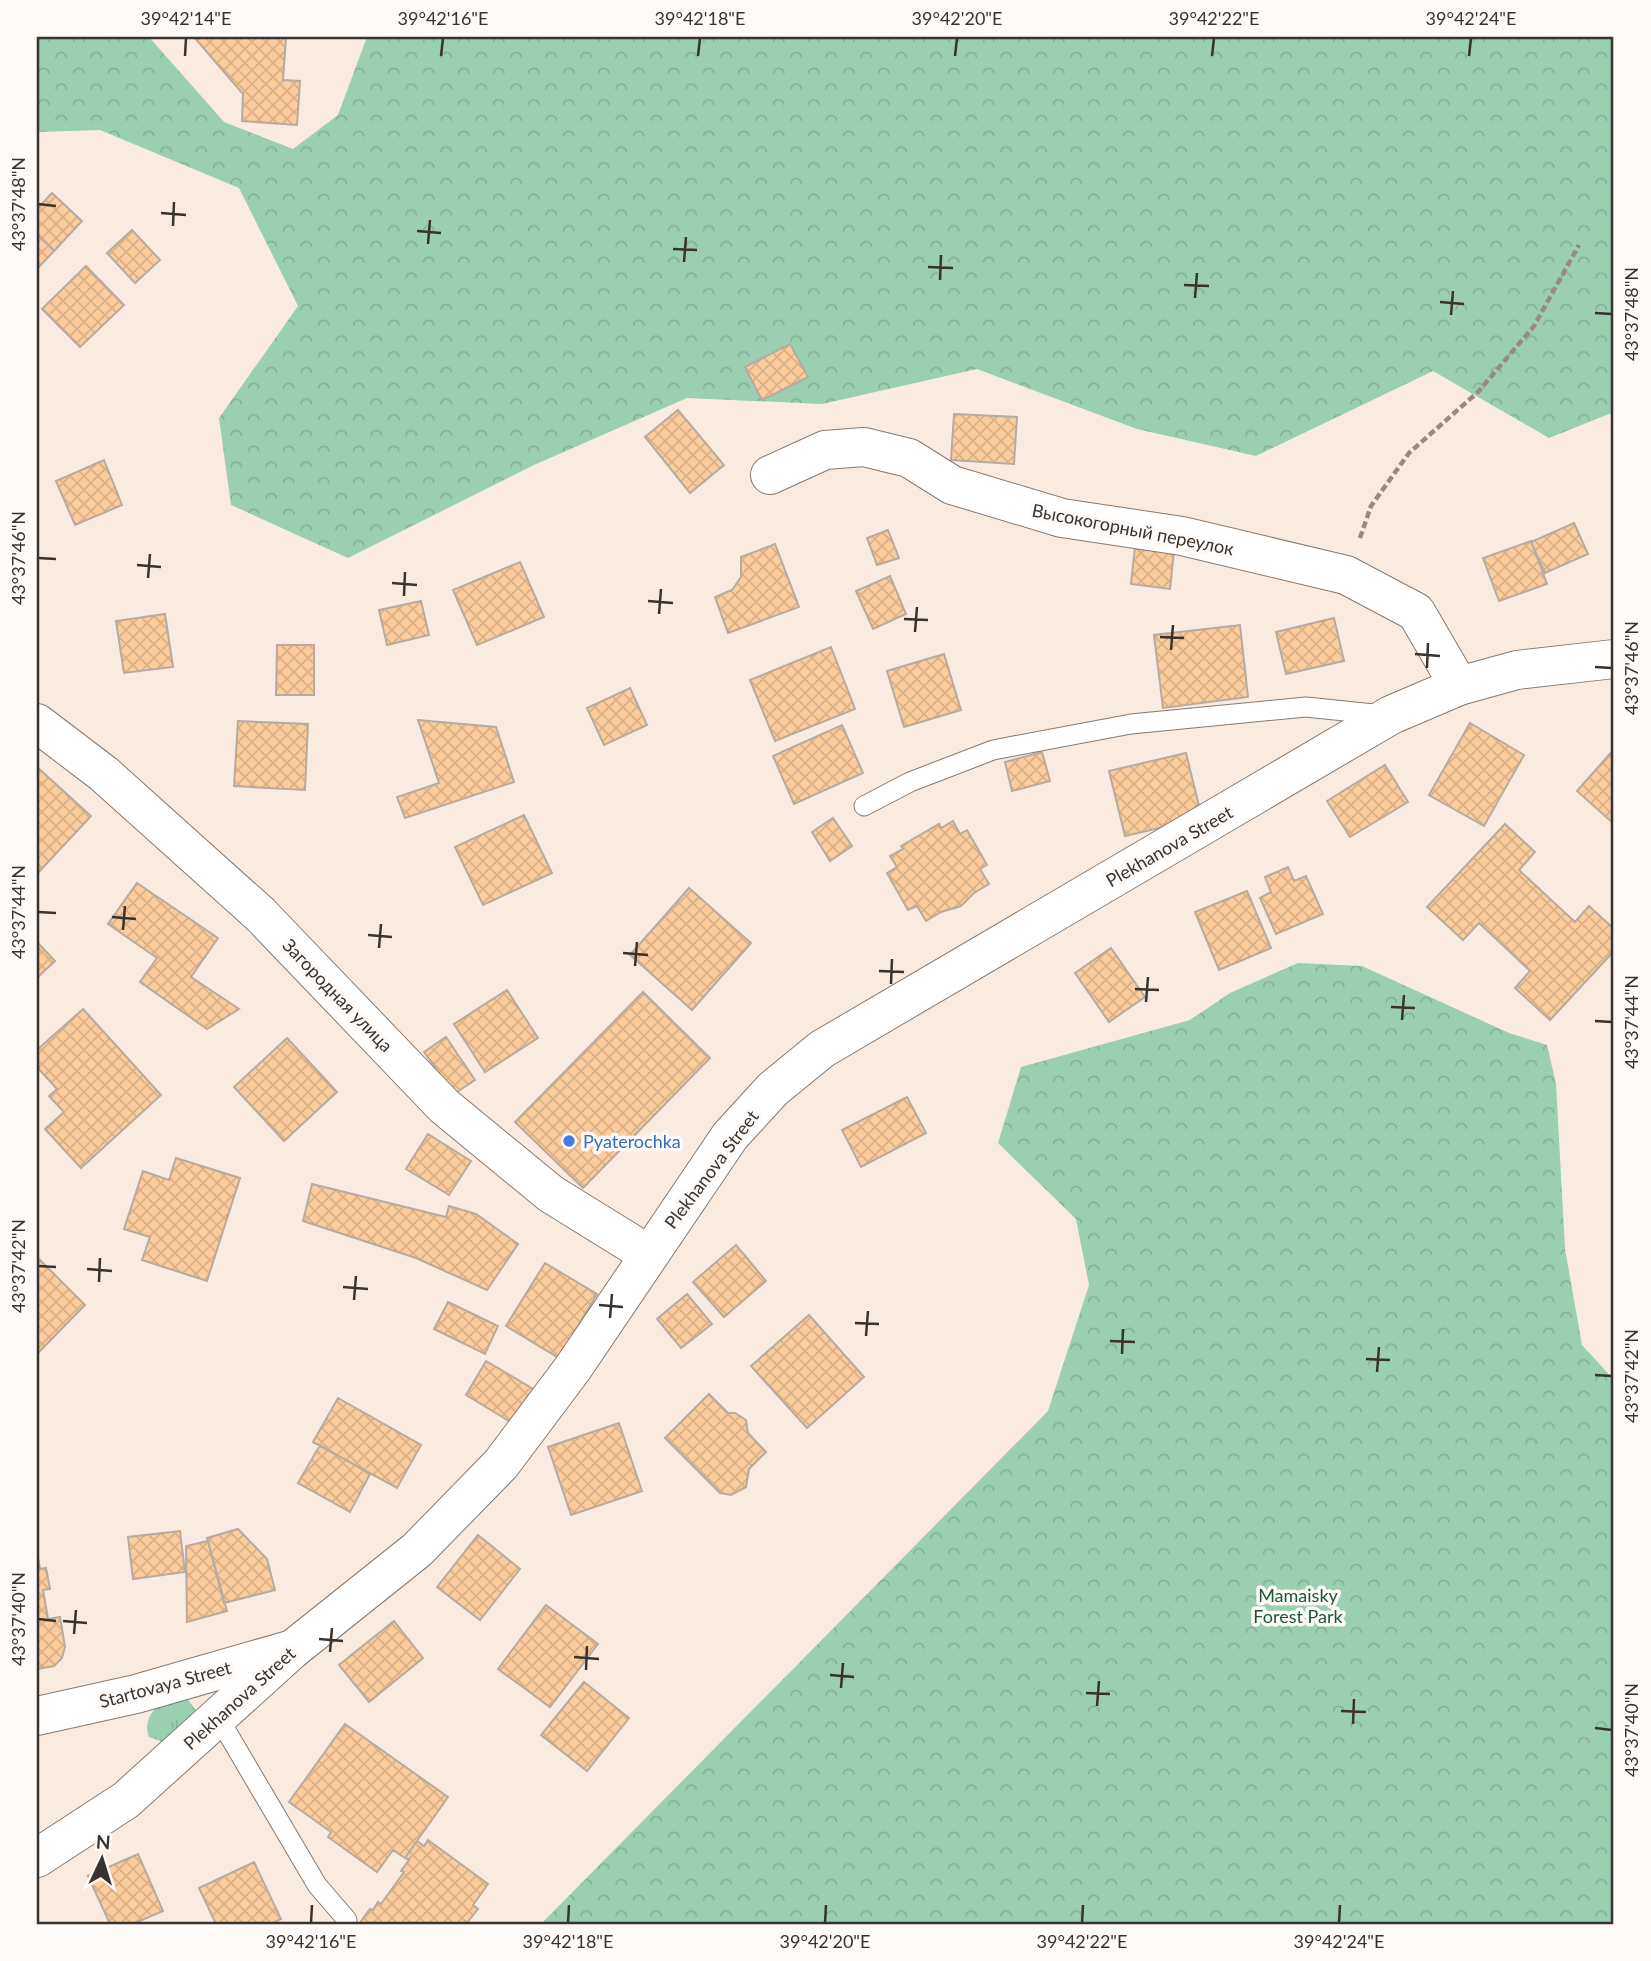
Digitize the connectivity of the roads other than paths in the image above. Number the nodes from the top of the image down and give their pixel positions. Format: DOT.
graph roads {
  1 [pos="771,475"];
  2 [pos="1614,659"];
  3 [pos="1459,686"];
  4 [pos="1391,716"];
  5 [pos="37,723"];
  6 [pos="864,806"];
  7 [pos="648,1254"];
  8 [pos="293,1649"];
  9 [pos="37,1716"];
  10 [pos="218,1717"];
  11 [pos="37,1858"];
  12 [pos="347,1920"];
  1 -- 3 [label="street, Высокогорный переулок"];
  2 -- 3 [label="street, Plekhanova Street"];
  3 -- 4 [label="street, Plekhanova Street"];
  4 -- 6 [label="lane"];
  4 -- 7 [label="street, Plekhanova Street"];
  5 -- 7 [label="street, Загородная улица"];
  7 -- 8 [label="street, Plekhanova Street"];
  8 -- 9 [label="street, Startovaya Street"];
  8 -- 10 [label="street, Plekhanova Street"];
  10 -- 11 [label="street, Plekhanova Street"];
  10 -- 12 [label="lane"];
}
